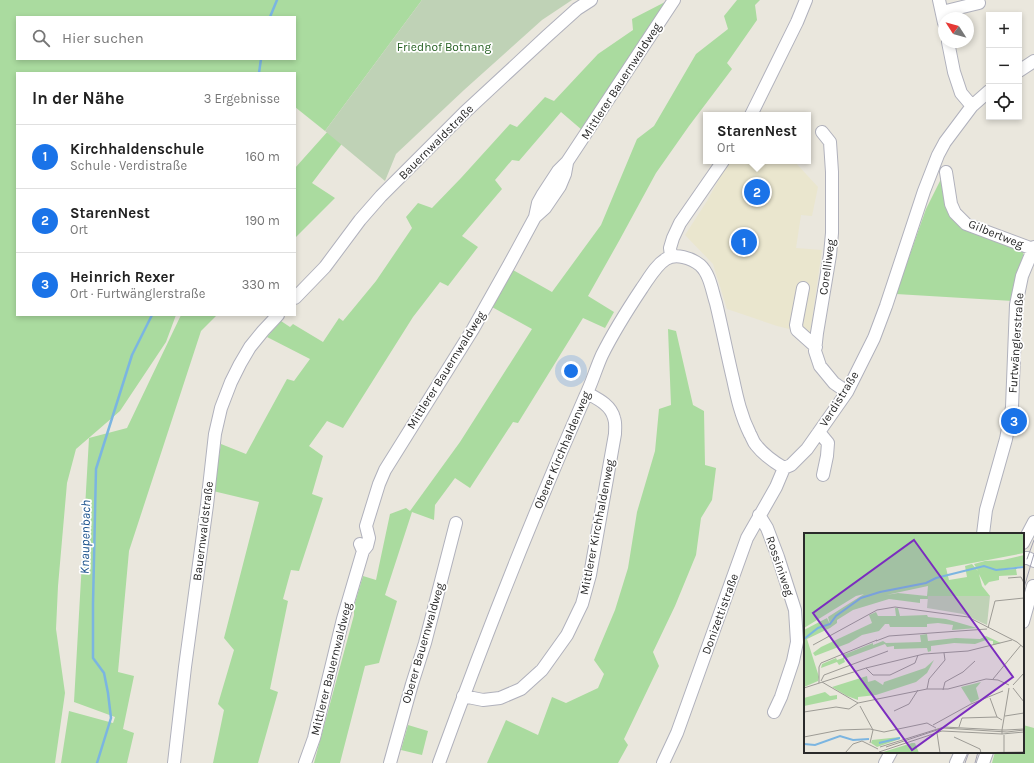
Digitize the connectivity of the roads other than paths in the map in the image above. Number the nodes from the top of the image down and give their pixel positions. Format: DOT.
graph roads {
  1 [pos="591,0"];
  2 [pos="674,0"];
  3 [pos="806,0"];
  4 [pos="979,3"];
  5 [pos="941,12"];
  6 [pos="949,48"];
  7 [pos="1034,61"];
  8 [pos="1022,69"];
  9 [pos="986,94"];
  10 [pos="972,106"];
  11 [pos="752,112"];
  12 [pos="822,132"];
  13 [pos="720,164"];
  14 [pos="946,172"];
  15 [pos="1034,248"];
  16 [pos="671,256"];
  17 [pos="803,288"];
  18 [pos="296,297"];
  19 [pos="277,316"];
  20 [pos="816,347"];
  21 [pos="847,392"];
  22 [pos="587,393"];
  23 [pos="819,432"];
  24 [pos="784,468"];
  25 [pos="823,475"];
  26 [pos="759,515"];
  27 [pos="1034,522"];
  28 [pos="456,523"];
  29 [pos="982,533"];
  30 [pos="1024,542"];
  31 [pos="1024,558"];
  32 [pos="1034,561"];
  33 [pos="1030,587"];
  34 [pos="1024,617"];
  35 [pos="463,696"];
  36 [pos="774,712"];
  37 [pos="890,753"];
  38 [pos="960,753"];
  39 [pos="986,753"];
  40 [pos="174,763"];
  41 [pos="305,763"];
  42 [pos="390,763"];
  43 [pos="439,763"];
  44 [pos="663,763"];
  45 [pos="885,763"];
  46 [pos="956,763"];
  47 [pos="983,763"];
  1 -- 18 [label="street, Bauernwaldstraße"];
  2 -- 41 [label="street, Mittlerer Bauernwaldweg"];
  3 -- 11 [label="street"];
  4 -- 5 [label="street"];
  6 -- 10 [label="street"];
  7 -- 8 [label="street"];
  9 -- 10 [label="street, Verdistraße"];
  10 -- 21 [label="street, Verdistraße"];
  12 -- 20 [label="street, Corelliweg"];
  13 -- 16 [label="street"];
  14 -- 15 [label="street, Gilbertweg"];
  15 -- 29 [label="street, Furtwänglerstraße"];
  16 -- 22 [label="street, Oberer Kirchhaldenweg"];
  16 -- 24 [label="street"];
  17 -- 20 [label="street"];
  19 -- 40 [label="street, Bauernwaldstraße"];
  20 -- 21 [label="street, Corelliweg"];
  21 -- 23 [label="street, Verdistraße"];
  22 -- 35 [label="street, Oberer Kirchhaldenweg"];
  22 -- 35 [label="street, Mittlerer Kirchhaldenweg"];
  23 -- 24 [label="street, Verdistraße"];
  23 -- 25 [label="street"];
  24 -- 26 [label="street, Donizettistraße"];
  26 -- 36 [label="street, Rossiniweg"];
  26 -- 44 [label="street, Donizettistraße"];
  27 -- 30 [label="street"];
  28 -- 42 [label="street, Oberer Bauernwaldweg"];
  31 -- 32 [label="street"];
  33 -- 34 [label="street"];
  35 -- 43 [label="street, Oberer Kirchhaldenweg"];
  37 -- 45 [label="street"];
  38 -- 46 [label="street"];
  39 -- 47 [label="street"];
}
